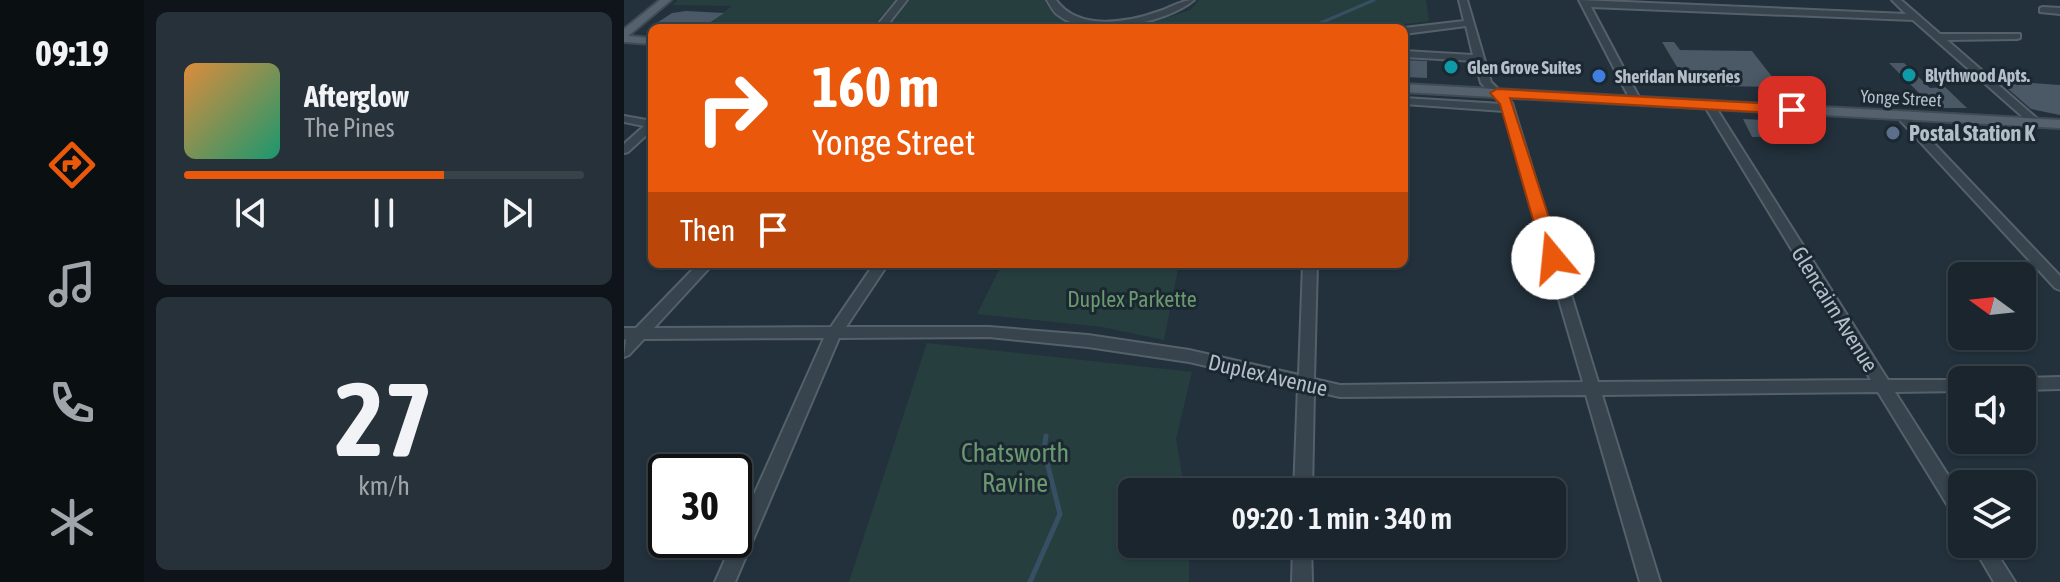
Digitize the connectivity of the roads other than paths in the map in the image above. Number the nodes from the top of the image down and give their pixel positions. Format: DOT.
graph roads {
  1 [pos="903,0"];
  2 [pos="1051,0"];
  3 [pos="1190,0"];
  4 [pos="1463,0"];
  5 [pos="1710,0"];
  6 [pos="1896,0"];
  7 [pos="1584,2"];
  8 [pos="663,3"];
  9 [pos="1718,9"];
  10 [pos="2043,10"];
  11 [pos="2060,11"];
  12 [pos="1915,17"];
  13 [pos="1469,23"];
  14 [pos="883,24"];
  15 [pos="1104,24"];
  16 [pos="1123,24"];
  17 [pos="1408,31"];
  18 [pos="624,34"];
  19 [pos="2017,36"];
  20 [pos="1937,37"];
  21 [pos="648,40"];
  22 [pos="1408,54"];
  23 [pos="1479,58"];
  24 [pos="1408,88"];
  25 [pos="1497,93"];
  26 [pos="1408,101"];
  27 [pos="1636,101"];
  28 [pos="1709,105"];
  29 [pos="1508,108"];
  30 [pos="1902,116"];
  31 [pos="624,119"];
  32 [pos="648,123"];
  33 [pos="2036,123"];
  34 [pos="2060,124"];
  35 [pos="648,128"];
  36 [pos="624,150"];
  37 [pos="702,268"];
  38 [pos="878,268"];
  39 [pos="1310,268"];
  40 [pos="2060,285"];
  41 [pos="835,331"];
  42 [pos="632,334"];
  43 [pos="624,351"];
  44 [pos="2060,383"];
  45 [pos="2036,384"];
  46 [pos="1305,385"];
  47 [pos="1948,385"];
  48 [pos="1883,387"];
  49 [pos="1593,391"];
  50 [pos="1303,478"];
  51 [pos="1948,491"];
  52 [pos="1302,558"];
  53 [pos="1990,558"];
  54 [pos="725,582"];
  55 [pos="1302,582"];
  56 [pos="1650,582"];
  57 [pos="2005,582"];
  1 -- 14 [label="street"];
  2 -- 15 [label="street"];
  3 -- 16 [label="street"];
  4 -- 13 [label="street"];
  5 -- 9 [label="street"];
  6 -- 12 [label="street"];
  7 -- 9 [label="street"];
  7 -- 27 [label="street"];
  8 -- 18 [label="main road"];
  9 -- 12 [label="street"];
  10 -- 11 [label="street"];
  12 -- 20 [label="street"];
  13 -- 17 [label="street"];
  13 -- 23 [label="street"];
  18 -- 21 [label="main road"];
  19 -- 20 [label="street"];
  20 -- 33 [label="street"];
  22 -- 23 [label="street"];
  23 -- 25 [label="street"];
  24 -- 25 [label="main road, Yonge Street"];
  25 -- 27 [label="main road, Yonge Street"];
  25 -- 29 [label="street"];
  26 -- 29 [label="street"];
  27 -- 28 [label="main road, Yonge Street"];
  28 -- 30 [label="main road, Yonge Street"];
  28 -- 48 [label="street, Glencairn Avenue"];
  29 -- 49 [label="street"];
  30 -- 33 [label="main road, Yonge Street"];
  30 -- 40 [label="street"];
  31 -- 32 [label="street"];
  33 -- 34 [label="main road, Yonge Street"];
  35 -- 36 [label="street"];
  37 -- 42 [label="street"];
  38 -- 41 [label="street"];
  39 -- 46 [label="street"];
  41 -- 42 [label="street, Duplex Avenue"];
  41 -- 46 [label="street, Duplex Avenue"];
  41 -- 54 [label="street"];
  42 -- 43 [label="street"];
  44 -- 45 [label="street"];
  46 -- 49 [label="street, Duplex Avenue"];
  46 -- 50 [label="street"];
  47 -- 48 [label="street, Duplex Avenue"];
  48 -- 49 [label="street, Duplex Avenue"];
  48 -- 51 [label="street, Glencairn Avenue"];
  49 -- 56 [label="street"];
  52 -- 55 [label="street"];
  53 -- 57 [label="street"];
}
